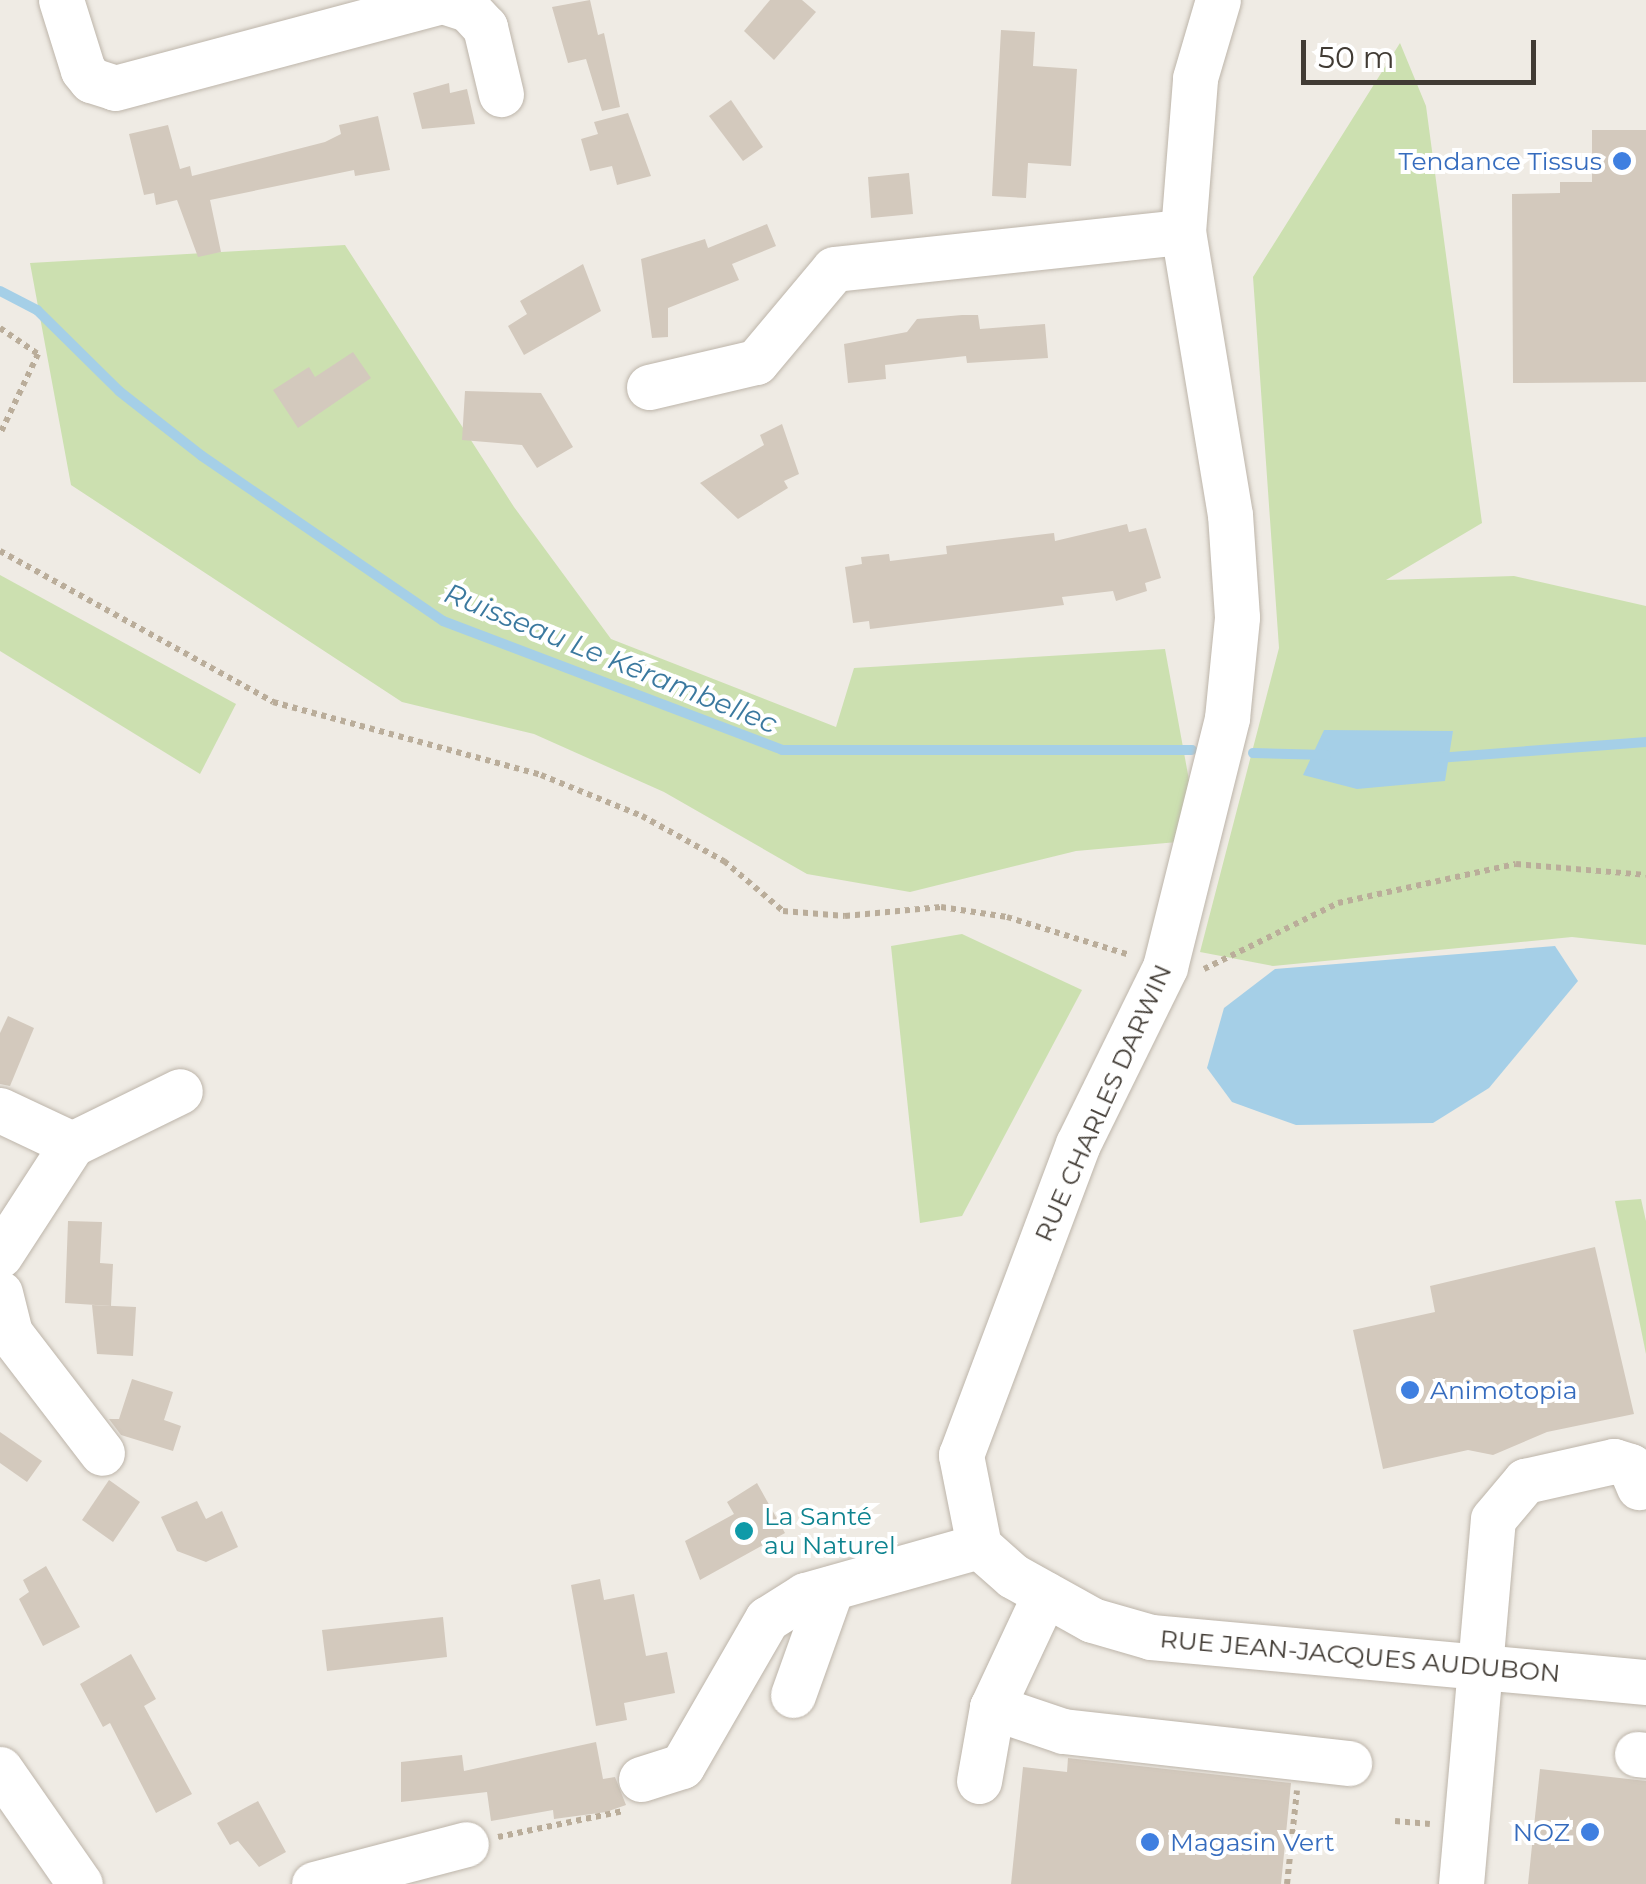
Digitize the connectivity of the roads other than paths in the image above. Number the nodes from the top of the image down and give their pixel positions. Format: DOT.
graph roads {
  1 [pos="61,0"];
  2 [pos="1218,0"];
  3 [pos="501,94"];
  4 [pos="1183,232"];
  5 [pos="649,388"];
  6 [pos="180,1091"];
  7 [pos="0,1110"];
  8 [pos="72,1144"];
  9 [pos="0,1255"];
  10 [pos="0,1292"];
  11 [pos="102,1453"];
  12 [pos="1639,1487"];
  13 [pos="978,1546"];
  14 [pos="831,1589"];
  15 [pos="1046,1594"];
  16 [pos="1479,1666"];
  17 [pos="1646,1682"];
  18 [pos="793,1695"];
  19 [pos="992,1707"];
  20 [pos="1349,1763"];
  21 [pos="0,1769"];
  22 [pos="641,1778"];
  23 [pos="979,1780"];
  24 [pos="466,1844"];
  25 [pos="80,1884"];
  26 [pos="314,1884"];
  27 [pos="1461,1884"];
  1 -- 3 [label="street"];
  2 -- 4 [label="street, RUE CHARLES DARWIN"];
  4 -- 5 [label="street"];
  4 -- 13 [label="street, RUE CHARLES DARWIN"];
  6 -- 8 [label="street"];
  7 -- 8 [label="street"];
  8 -- 9 [label="street"];
  10 -- 11 [label="street"];
  12 -- 16 [label="street"];
  13 -- 14 [label="street"];
  13 -- 15 [label="street, RUE JEAN-JACQUES AUDUBON"];
  14 -- 18 [label="street"];
  14 -- 22 [label="street"];
  15 -- 16 [label="street, RUE JEAN-JACQUES AUDUBON"];
  15 -- 19 [label="street"];
  16 -- 17 [label="street, RUE JEAN-JACQUES AUDUBON"];
  16 -- 27 [label="street"];
  19 -- 20 [label="street"];
  19 -- 23 [label="street"];
  21 -- 25 [label="street"];
  24 -- 26 [label="street"];
}
